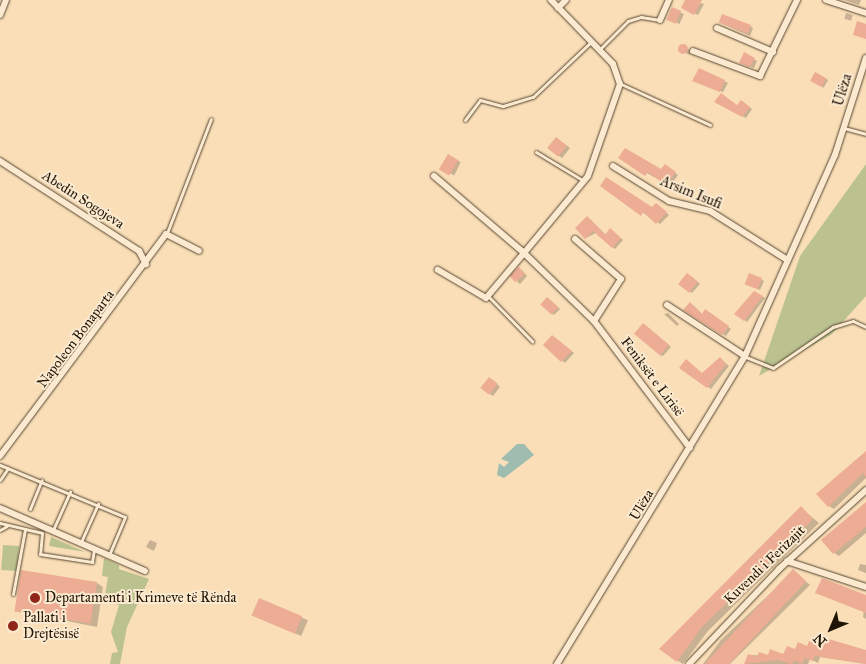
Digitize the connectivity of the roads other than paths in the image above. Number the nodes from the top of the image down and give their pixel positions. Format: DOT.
graph roads {
  1 [pos="6,0"];
  2 [pos="551,0"];
  3 [pos="566,0"];
  4 [pos="669,0"];
  5 [pos="796,0"];
  6 [pos="828,0"];
  7 [pos="558,8"];
  8 [pos="866,13"];
  9 [pos="0,15"];
  10 [pos="660,20"];
  11 [pos="717,28"];
  12 [pos="591,42"];
  13 [pos="599,50"];
  14 [pos="693,51"];
  15 [pos="773,52"];
  16 [pos="866,58"];
  17 [pos="620,84"];
  18 [pos="211,118"];
  19 [pos="465,120"];
  20 [pos="710,126"];
  21 [pos="844,128"];
  22 [pos="866,134"];
  23 [pos="536,152"];
  24 [pos="0,161"];
  25 [pos="613,166"];
  26 [pos="434,176"];
  27 [pos="585,181"];
  28 [pos="166,234"];
  29 [pos="575,239"];
  30 [pos="199,251"];
  31 [pos="524,252"];
  32 [pos="786,259"];
  33 [pos="146,264"];
  34 [pos="438,270"];
  35 [pos="489,297"];
  36 [pos="667,305"];
  37 [pos="594,321"];
  38 [pos="866,327"];
  39 [pos="532,341"];
  40 [pos="744,356"];
  41 [pos="690,448"];
  42 [pos="0,456"];
  43 [pos="0,465"];
  44 [pos="8,467"];
  45 [pos="0,480"];
  46 [pos="42,480"];
  47 [pos="866,490"];
  48 [pos="70,492"];
  49 [pos="98,504"];
  50 [pos="0,508"];
  51 [pos="30,509"];
  52 [pos="0,523"];
  53 [pos="12,526"];
  54 [pos="25,529"];
  55 [pos="0,530"];
  56 [pos="53,530"];
  57 [pos="81,542"];
  58 [pos="94,548"];
  59 [pos="109,555"];
  60 [pos="787,561"];
  61 [pos="145,570"];
  62 [pos="866,587"];
  63 [pos="13,594"];
  64 [pos="557,664"];
  65 [pos="689,664"];
  1 -- 9 [label="street"];
  2 -- 7 [label="street"];
  3 -- 7 [label="street"];
  4 -- 10 [label="street"];
  5 -- 15 [label="street"];
  6 -- 8 [label="street"];
  7 -- 12 [label="street"];
  10 -- 13 [label="lane"];
  11 -- 15 [label="street"];
  12 -- 13 [label="street"];
  12 -- 19 [label="lane"];
  13 -- 17 [label="street"];
  14 -- 15 [label="street"];
  16 -- 21 [label="street, Ulëza"];
  17 -- 20 [label="lane"];
  17 -- 27 [label="street"];
  18 -- 28 [label="lane, Napoleon Bonaparta"];
  21 -- 22 [label="lane, Ulëza"];
  21 -- 32 [label="street, Ulëza"];
  23 -- 27 [label="lane"];
  24 -- 33 [label="street, Abedin Sogojeva"];
  25 -- 32 [label="street, Arsim Isufi"];
  26 -- 31 [label="street, Feniksët e Lirisë"];
  27 -- 31 [label="street"];
  28 -- 30 [label="street"];
  28 -- 33 [label="street, Napoleon Bonaparta"];
  29 -- 37 [label="street"];
  31 -- 35 [label="street"];
  31 -- 37 [label="street, Feniksët e Lirisë"];
  32 -- 40 [label="street, Ulëza"];
  33 -- 42 [label="street, Napoleon Bonaparta"];
  34 -- 35 [label="street"];
  35 -- 39 [label="lane"];
  36 -- 40 [label="street"];
  37 -- 41 [label="street, Feniksët e Lirisë"];
  38 -- 40 [label="lane"];
  40 -- 41 [label="street, Ulëza"];
  41 -- 64 [label="street, Ulëza"];
  43 -- 44 [label="lane"];
  44 -- 45 [label="lane"];
  44 -- 46 [label="lane"];
  46 -- 48 [label="lane"];
  46 -- 51 [label="lane"];
  47 -- 60 [label="street, Kuvendi i Ferizajit"];
  48 -- 49 [label="lane"];
  48 -- 56 [label="lane"];
  49 -- 57 [label="lane"];
  49 -- 59 [label="lane"];
  50 -- 56 [label="street"];
  52 -- 53 [label="lane"];
  53 -- 54 [label="lane"];
  53 -- 55 [label="lane"];
  54 -- 58 [label="lane"];
  54 -- 63 [label="lane"];
  56 -- 57 [label="street"];
  57 -- 58 [label="street"];
  58 -- 59 [label="street"];
  59 -- 61 [label="street"];
  60 -- 62 [label="street"];
  60 -- 65 [label="street, Kuvendi i Ferizajit"];
}
